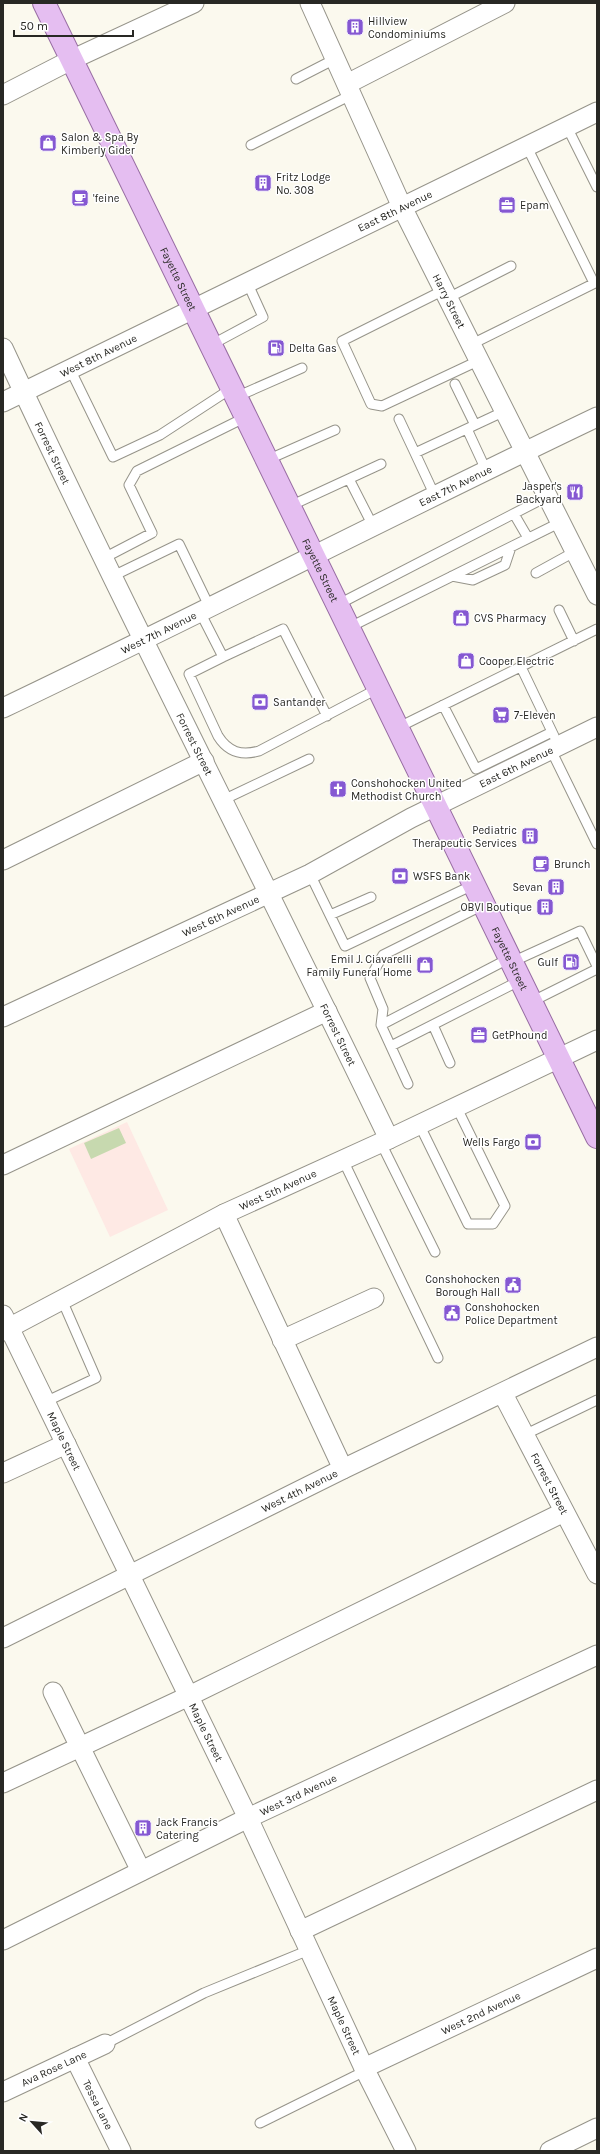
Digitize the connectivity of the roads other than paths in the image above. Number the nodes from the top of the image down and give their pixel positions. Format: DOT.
graph roads {
  1 [pos="44,3"];
  2 [pos="194,3"];
  3 [pos="310,3"];
  4 [pos="505,3"];
  5 [pos="335,59"];
  6 [pos="71,60"];
  7 [pos="296,78"];
  8 [pos="349,90"];
  9 [pos="3,95"];
  10 [pos="597,112"];
  11 [pos="568,126"];
  12 [pos="251,145"];
  13 [pos="527,146"];
  14 [pos="597,187"];
  15 [pos="402,207"];
  16 [pos="511,266"];
  17 [pos="247,282"];
  18 [pos="596,282"];
  19 [pos="446,294"];
  20 [pos="193,309"];
  21 [pos="210,345"];
  22 [pos="3,348"];
  23 [pos="476,352"];
  24 [pos="302,368"];
  25 [pos="70,369"];
  26 [pos="455,384"];
  27 [pos="23,392"];
  28 [pos="234,393"];
  29 [pos="3,402"];
  30 [pos="505,411"];
  31 [pos="246,417"];
  32 [pos="597,417"];
  33 [pos="399,419"];
  34 [pos="471,427"];
  35 [pos="334,430"];
  36 [pos="526,451"];
  37 [pos="415,452"];
  38 [pos="267,460"];
  39 [pos="381,464"];
  40 [pos="486,470"];
  41 [pos="349,479"];
  42 [pos="435,496"];
  43 [pos="548,496"];
  44 [pos="290,506"];
  45 [pos="514,514"];
  46 [pos="561,522"];
  47 [pos="373,526"];
  48 [pos="528,538"];
  49 [pos="511,547"];
  50 [pos="576,551"];
  51 [pos="314,555"];
  52 [pos="104,558"];
  53 [pos="536,573"];
  54 [pos="113,576"];
  55 [pos="452,576"];
  56 [pos="593,576"];
  57 [pos="597,595"];
  58 [pos="338,605"];
  59 [pos="205,610"];
  60 [pos="558,610"];
  61 [pos="348,628"];
  62 [pos="597,629"];
  63 [pos="144,641"];
  64 [pos="574,641"];
  65 [pos="223,656"];
  66 [pos="521,667"];
  67 [pos="377,689"];
  68 [pos="443,705"];
  69 [pos="3,708"];
  70 [pos="327,716"];
  71 [pos="597,727"];
  72 [pos="397,728"];
  73 [pos="554,742"];
  74 [pos="309,759"];
  75 [pos="204,761"];
  76 [pos="479,776"];
  77 [pos="223,800"];
  78 [pos="435,806"];
  79 [pos="597,844"];
  80 [pos="3,860"];
  81 [pos="310,874"];
  82 [pos="473,885"];
  83 [pos="270,893"];
  84 [pos="371,896"];
  85 [pos="483,905"];
  86 [pos="330,915"];
  87 [pos="514,966"];
  88 [pos="597,966"];
  89 [pos="597,969"];
  90 [pos="531,1002"];
  91 [pos="327,1010"];
  92 [pos="3,1017"];
  93 [pos="381,1025"];
  94 [pos="433,1025"];
  95 [pos="597,1040"];
  96 [pos="390,1046"];
  97 [pos="559,1059"];
  98 [pos="450,1063"];
  99 [pos="408,1084"];
  100 [pos="456,1106"];
  101 [pos="419,1124"];
  102 [pos="597,1137"];
  103 [pos="385,1141"];
  104 [pos="344,1160"];
  105 [pos="3,1165"];
  106 [pos="224,1214"];
  107 [pos="435,1252"];
  108 [pos="374,1298"];
  109 [pos="62,1300"];
  110 [pos="5,1325"];
  111 [pos="282,1340"];
  112 [pos="597,1347"];
  113 [pos="438,1358"];
  114 [pos="503,1394"];
  115 [pos="597,1400"];
  116 [pos="45,1402"];
  117 [pos="524,1435"];
  118 [pos="66,1444"];
  119 [pos="343,1469"];
  120 [pos="3,1472"];
  121 [pos="564,1512"];
  122 [pos="597,1574"];
  123 [pos="130,1576"];
  124 [pos="3,1638"];
  125 [pos="597,1656"];
  126 [pos="53,1692"];
  127 [pos="189,1696"];
  128 [pos="80,1747"];
  129 [pos="3,1783"];
  130 [pos="597,1790"];
  131 [pos="248,1818"];
  132 [pos="141,1871"];
  133 [pos="300,1931"];
  134 [pos="3,1940"];
  135 [pos="309,1950"];
  136 [pos="597,1958"];
  137 [pos="105,2044"];
  138 [pos="75,2058"];
  139 [pos="364,2069"];
  140 [pos="3,2092"];
  141 [pos="260,2123"];
  142 [pos="597,2128"];
  143 [pos="121,2151"];
  144 [pos="406,2151"];
  145 [pos="550,2151"];
  1 -- 6 [label="main road, Fayette Street"];
  2 -- 6 [label="street"];
  3 -- 5 [label="street, Harry Street"];
  4 -- 8 [label="street"];
  5 -- 7 [label="lane"];
  5 -- 8 [label="street, Harry Street"];
  6 -- 9 [label="street"];
  6 -- 20 [label="main road, Fayette Street"];
  8 -- 12 [label="lane"];
  8 -- 15 [label="street, Harry Street"];
  10 -- 11 [label="street, East 8th Avenue"];
  11 -- 13 [label="street, East 8th Avenue"];
  11 -- 14 [label="lane"];
  13 -- 15 [label="street, East 8th Avenue"];
  13 -- 18 [label="lane"];
  15 -- 17 [label="street, East 8th Avenue"];
  15 -- 19 [label="street, Harry Street"];
  16 -- 19 [label="lane"];
  17 -- 20 [label="street, East 8th Avenue"];
  17 -- 21 [label="lane"];
  18 -- 23 [label="lane"];
  19 -- 23 [label="street, Harry Street"];
  19 -- 23 [label="lane"];
  20 -- 21 [label="main road, Fayette Street"];
  20 -- 25 [label="street, West 8th Avenue"];
  21 -- 28 [label="main road, Fayette Street"];
  22 -- 27 [label="street, Forrest Street"];
  23 -- 30 [label="street, Harry Street"];
  24 -- 28 [label="lane"];
  25 -- 27 [label="street, West 8th Avenue"];
  25 -- 28 [label="lane"];
  26 -- 34 [label="lane"];
  27 -- 29 [label="street, West 8th Avenue"];
  27 -- 52 [label="street, Forrest Street"];
  28 -- 31 [label="main road, Fayette Street"];
  30 -- 34 [label="lane"];
  30 -- 36 [label="street, Harry Street"];
  31 -- 38 [label="main road, Fayette Street"];
  31 -- 52 [label="lane"];
  32 -- 36 [label="street, East 7th Avenue"];
  33 -- 37 [label="lane"];
  34 -- 37 [label="lane"];
  34 -- 40 [label="lane"];
  35 -- 38 [label="lane"];
  36 -- 40 [label="street, East 7th Avenue"];
  36 -- 43 [label="street, Harry Street"];
  37 -- 42 [label="lane"];
  38 -- 44 [label="main road, Fayette Street"];
  39 -- 41 [label="lane"];
  40 -- 42 [label="street, East 7th Avenue"];
  41 -- 44 [label="lane"];
  41 -- 47 [label="lane"];
  42 -- 47 [label="street, East 7th Avenue"];
  43 -- 45 [label="lane"];
  43 -- 46 [label="street, Harry Street"];
  44 -- 51 [label="main road, Fayette Street"];
  45 -- 48 [label="lane"];
  45 -- 58 [label="lane"];
  46 -- 48 [label="lane"];
  46 -- 50 [label="street, Harry Street"];
  47 -- 51 [label="street, East 7th Avenue"];
  48 -- 49 [label="lane"];
  49 -- 55 [label="lane"];
  49 -- 55 [label="lane"];
  50 -- 53 [label="lane"];
  50 -- 56 [label="street, Harry Street"];
  51 -- 58 [label="main road, Fayette Street"];
  51 -- 59 [label="street, West 7th Avenue"];
  52 -- 54 [label="street, Forrest Street"];
  54 -- 59 [label="lane"];
  54 -- 63 [label="street, Forrest Street"];
  55 -- 61 [label="lane"];
  56 -- 57 [label="street, Harry Street"];
  58 -- 61 [label="main road, Fayette Street"];
  59 -- 63 [label="street, West 7th Avenue"];
  59 -- 65 [label="lane"];
  60 -- 64 [label="lane"];
  61 -- 67 [label="main road, Fayette Street"];
  62 -- 64 [label="lane"];
  63 -- 69 [label="street, West 7th Avenue"];
  63 -- 75 [label="street, Forrest Street"];
  64 -- 66 [label="lane"];
  65 -- 70 [label="lane"];
  65 -- 70 [label="lane"];
  66 -- 68 [label="lane"];
  66 -- 73 [label="lane"];
  67 -- 70 [label="lane"];
  67 -- 72 [label="main road, Fayette Street"];
  68 -- 72 [label="lane"];
  68 -- 76 [label="lane"];
  71 -- 73 [label="street, East 6th Avenue"];
  72 -- 78 [label="main road, Fayette Street"];
  73 -- 76 [label="street, East 6th Avenue"];
  73 -- 79 [label="lane"];
  74 -- 77 [label="lane"];
  75 -- 77 [label="street, Forrest Street"];
  75 -- 80 [label="street"];
  76 -- 78 [label="street, East 6th Avenue"];
  77 -- 83 [label="street, Forrest Street"];
  78 -- 81 [label="street, West 6th Avenue"];
  78 -- 82 [label="main road, Fayette Street"];
  81 -- 83 [label="street, West 6th Avenue"];
  81 -- 86 [label="lane"];
  82 -- 85 [label="main road, Fayette Street"];
  82 -- 86 [label="lane"];
  83 -- 91 [label="street, Forrest Street"];
  83 -- 92 [label="street, West 6th Avenue"];
  84 -- 86 [label="lane"];
  85 -- 87 [label="main road, Fayette Street"];
  85 -- 93 [label="lane"];
  87 -- 88 [label="lane"];
  87 -- 90 [label="main road, Fayette Street"];
  87 -- 93 [label="lane"];
  87 -- 94 [label="lane"];
  89 -- 90 [label="lane"];
  90 -- 97 [label="main road, Fayette Street"];
  91 -- 103 [label="street, Forrest Street"];
  91 -- 105 [label="street"];
  93 -- 96 [label="lane"];
  94 -- 96 [label="lane"];
  94 -- 98 [label="lane"];
  95 -- 97 [label="street, West 5th Avenue"];
  96 -- 99 [label="lane"];
  97 -- 100 [label="street, West 5th Avenue"];
  97 -- 102 [label="main road, Fayette Street"];
  100 -- 101 [label="street, West 5th Avenue"];
  100 -- 101 [label="lane"];
  101 -- 103 [label="street, West 5th Avenue"];
  103 -- 104 [label="street, West 5th Avenue"];
  103 -- 107 [label="lane"];
  104 -- 106 [label="street, West 5th Avenue"];
  104 -- 113 [label="lane"];
  106 -- 109 [label="street, West 5th Avenue"];
  106 -- 111 [label="street"];
  108 -- 111 [label="street"];
  109 -- 110 [label="street, West 5th Avenue"];
  109 -- 116 [label="lane"];
  110 -- 116 [label="street, Maple Street"];
  111 -- 119 [label="street"];
  112 -- 114 [label="street, West 4th Avenue"];
  114 -- 117 [label="street, Forrest Street"];
  114 -- 119 [label="street, West 4th Avenue"];
  115 -- 117 [label="lane"];
  116 -- 118 [label="street, Maple Street"];
  117 -- 121 [label="street, Forrest Street"];
  118 -- 120 [label="street"];
  118 -- 123 [label="street, Maple Street"];
  119 -- 123 [label="street, West 4th Avenue"];
  121 -- 122 [label="street, Forrest Street"];
  121 -- 127 [label="street"];
  123 -- 124 [label="street, West 4th Avenue"];
  123 -- 127 [label="street, Maple Street"];
  125 -- 131 [label="street, West 3rd Avenue"];
  126 -- 128 [label="street"];
  127 -- 128 [label="street"];
  127 -- 131 [label="street, Maple Street"];
  128 -- 129 [label="street"];
  128 -- 132 [label="street"];
  130 -- 133 [label="street"];
  131 -- 132 [label="street, West 3rd Avenue"];
  131 -- 133 [label="street, Maple Street"];
  132 -- 134 [label="street, West 3rd Avenue"];
  133 -- 135 [label="street, Maple Street"];
  135 -- 137 [label="lane"];
  135 -- 139 [label="street, Maple Street"];
  136 -- 139 [label="street, West 2nd Avenue"];
  137 -- 138 [label="street, Ava Rose Lane"];
  138 -- 140 [label="street, Ava Rose Lane"];
  138 -- 143 [label="street, Tessa Lane"];
  139 -- 141 [label="lane"];
  139 -- 144 [label="street, Maple Street"];
  142 -- 145 [label="street"];
}
